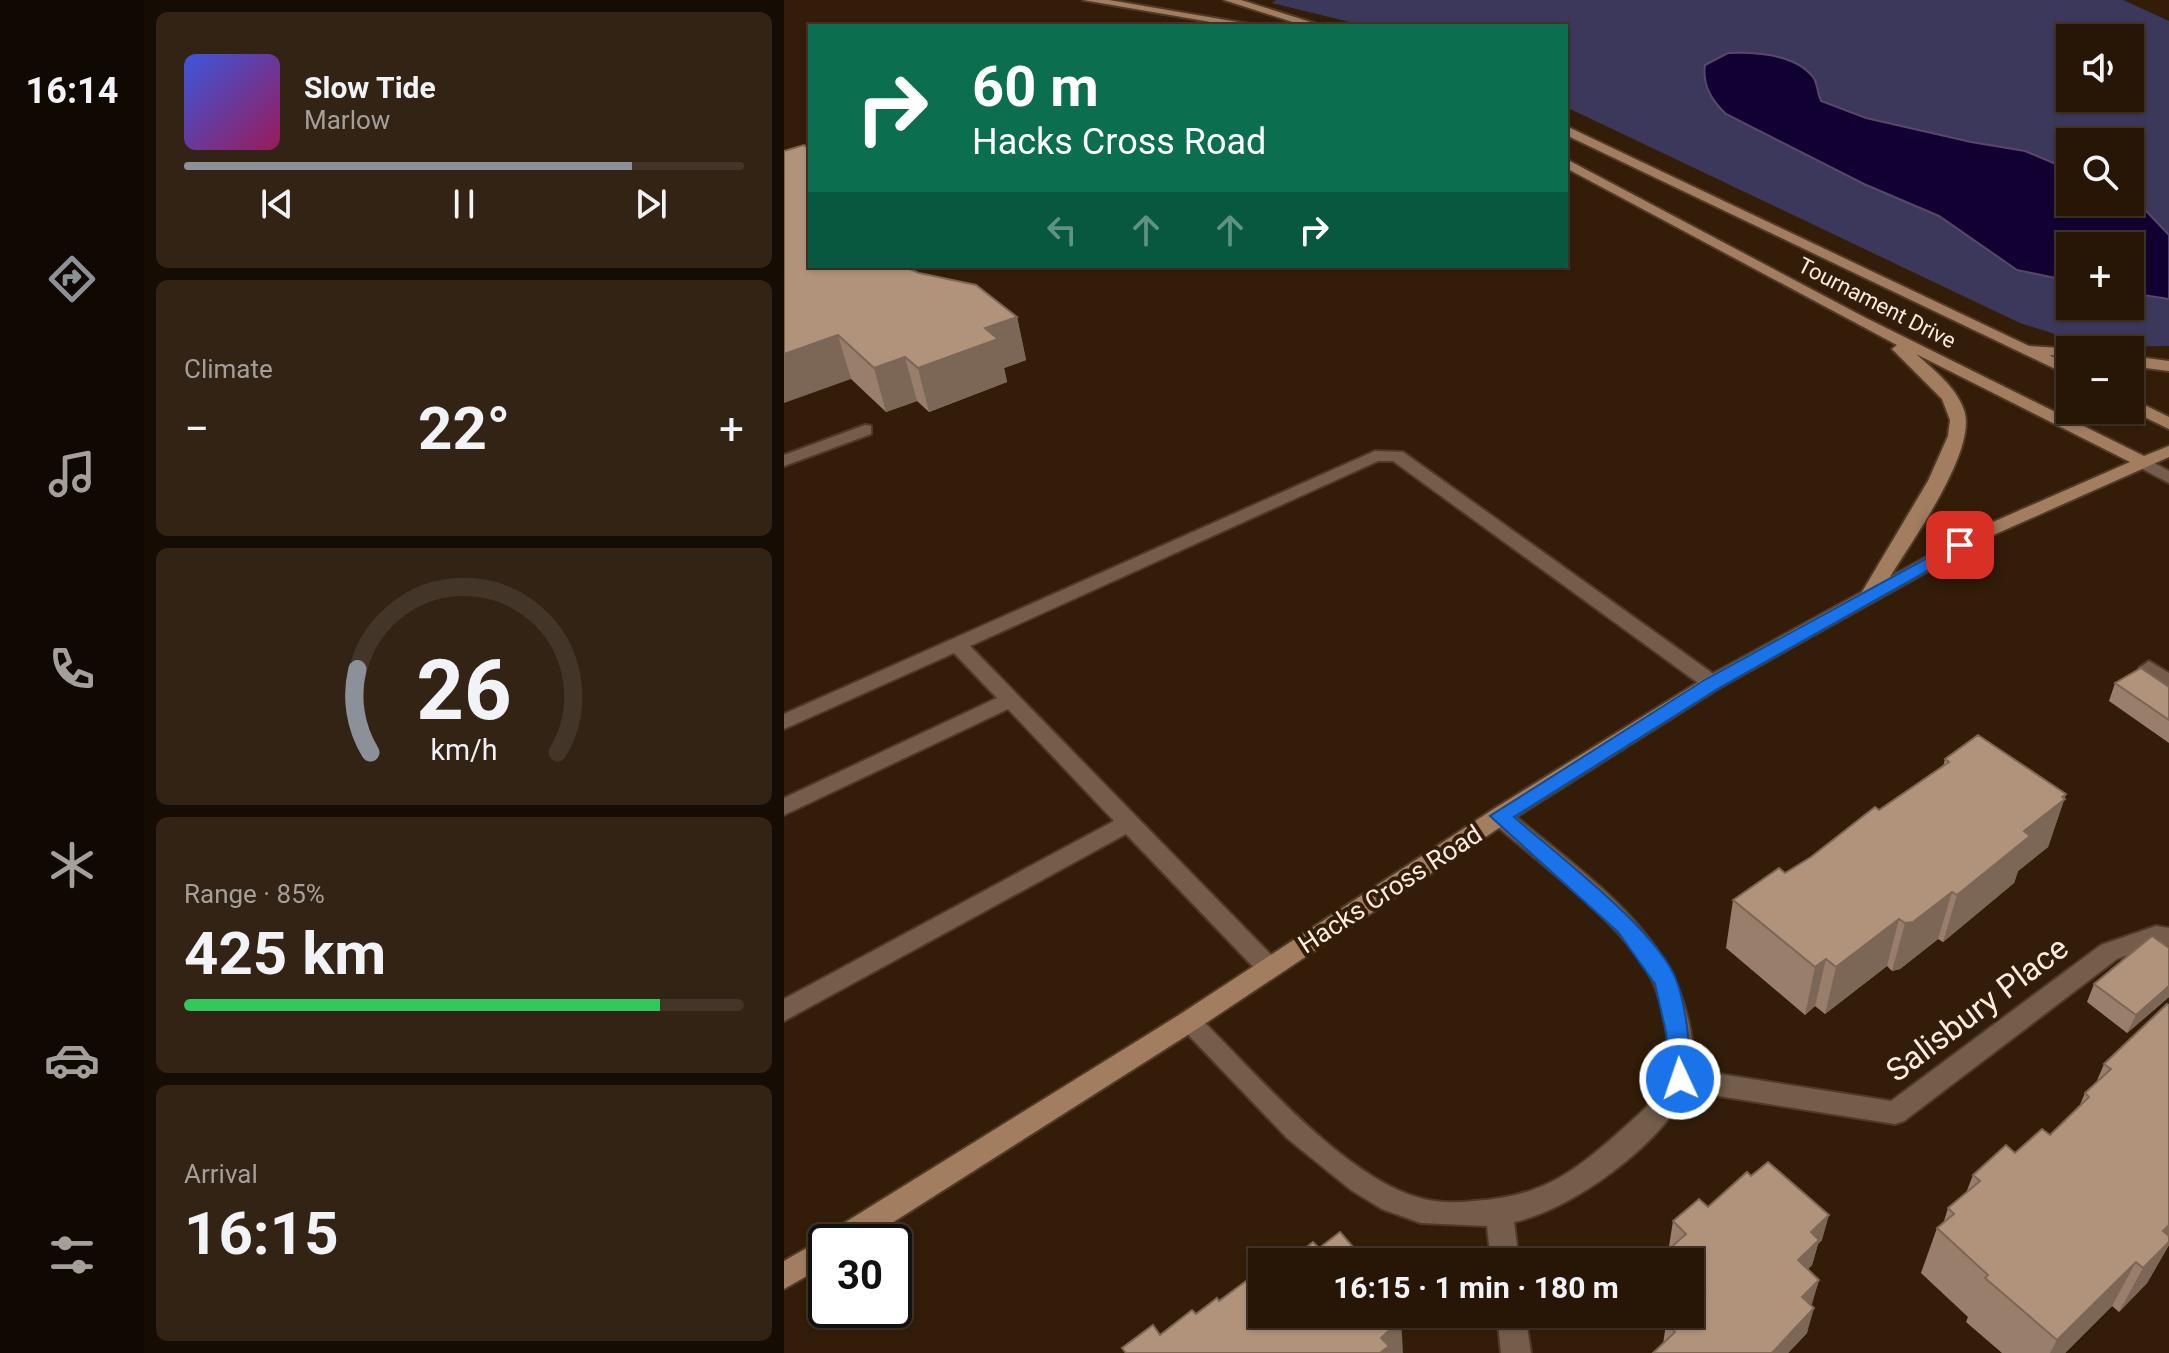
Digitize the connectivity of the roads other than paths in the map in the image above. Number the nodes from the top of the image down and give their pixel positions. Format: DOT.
graph roads {
  1 [pos="1088,0"];
  2 [pos="1229,0"];
  3 [pos="1242,24"];
  4 [pos="1310,24"];
  5 [pos="1568,131"];
  6 [pos="1568,164"];
  7 [pos="1879,331"];
  8 [pos="2029,349"];
  9 [pos="2056,351"];
  10 [pos="2056,363"];
  11 [pos="2144,363"];
  12 [pos="2169,366"];
  13 [pos="2144,411"];
  14 [pos="2169,424"];
  15 [pos="865,430"];
  16 [pos="2169,451"];
  17 [pos="784,461"];
  18 [pos="2143,462"];
  19 [pos="2169,478"];
  20 [pos="1869,596"];
  21 [pos="957,644"];
  22 [pos="2149,668"];
  23 [pos="1712,683"];
  24 [pos="2169,683"];
  25 [pos="1010,700"];
  26 [pos="784,722"];
  27 [pos="784,807"];
  28 [pos="1500,816"];
  29 [pos="1128,823"];
  30 [pos="2169,937"];
  31 [pos="1269,968"];
  32 [pos="784,1011"];
  33 [pos="1188,1022"];
  34 [pos="1680,1079"];
  35 [pos="1499,1213"];
  36 [pos="867,1224"];
  37 [pos="1503,1248"];
  38 [pos="808,1261"];
  39 [pos="784,1276"];
  40 [pos="1513,1328"];
  41 [pos="1516,1353"];
  1 -- 3 [label="street"];
  2 -- 4 [label="street"];
  5 -- 8 [label="street, Tournament Drive"];
  6 -- 7 [label="street, Tournament Drive"];
  7 -- 18 [label="street, Tournament Drive"];
  7 -- 20 [label="street"];
  8 -- 9 [label="street"];
  8 -- 10 [label="street, Tournament Drive"];
  11 -- 12 [label="street"];
  13 -- 14 [label="street"];
  15 -- 17 [label="street"];
  16 -- 18 [label="street, Hacks Cross Road"];
  18 -- 19 [label="street, Tournament Drive"];
  18 -- 20 [label="street, Hacks Cross Road"];
  20 -- 23 [label="street, Hacks Cross Road"];
  21 -- 23 [label="street"];
  21 -- 25 [label="street"];
  21 -- 26 [label="street"];
  22 -- 24 [label="street"];
  23 -- 28 [label="street, Hacks Cross Road"];
  25 -- 27 [label="street"];
  25 -- 29 [label="street"];
  28 -- 31 [label="street, Hacks Cross Road"];
  28 -- 34 [label="street"];
  29 -- 31 [label="street"];
  29 -- 32 [label="street"];
  30 -- 34 [label="street, Salisbury Place"];
  31 -- 33 [label="street, Hacks Cross Road"];
  33 -- 35 [label="street"];
  33 -- 36 [label="street, Hacks Cross Road"];
  34 -- 35 [label="street"];
  35 -- 37 [label="street"];
  38 -- 39 [label="street"];
  40 -- 41 [label="street"];
}
